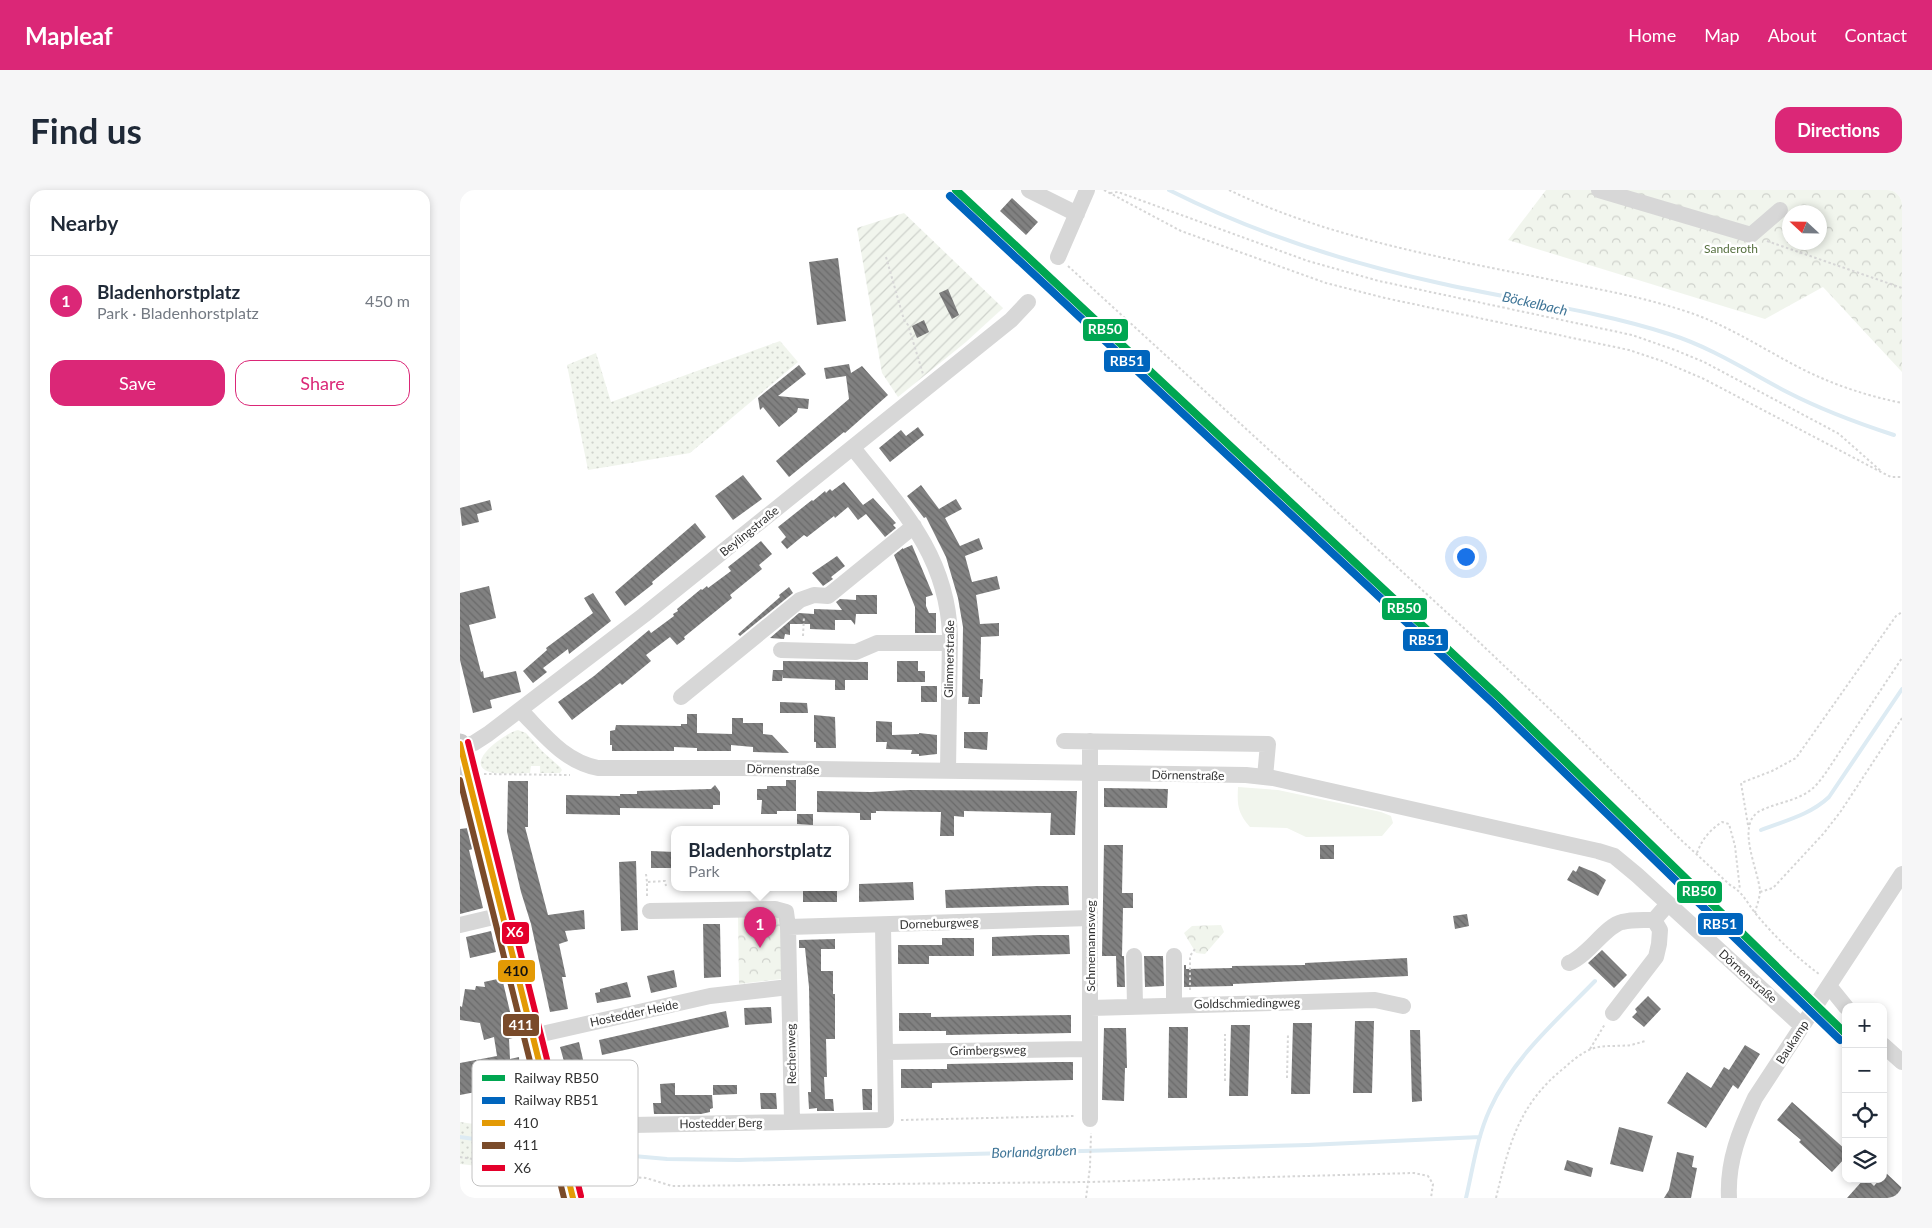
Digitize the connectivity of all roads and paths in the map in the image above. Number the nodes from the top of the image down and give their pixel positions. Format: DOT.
graph roads {
  1 [pos="1029,190"];
  2 [pos="1087,190"];
  3 [pos="1104,190"];
  4 [pos="1229,190"];
  5 [pos="1599,190"];
  6 [pos="1110,193"];
  7 [pos="1780,210"];
  8 [pos="1077,214"];
  9 [pos="1751,235"];
  10 [pos="886,256"];
  11 [pos="1058,257"];
  12 [pos="1902,288"];
  13 [pos="1028,302"];
  14 [pos="927,388"];
  15 [pos="1902,404"];
  16 [pos="853,448"];
  17 [pos="1884,474"];
  18 [pos="1902,477"];
  19 [pos="914,526"];
  20 [pos="804,598"];
  21 [pos="1902,612"];
  22 [pos="950,643"];
  23 [pos="781,650"];
  24 [pos="803,651"];
  25 [pos="1902,658"];
  26 [pos="681,697"];
  27 [pos="520,710"];
  28 [pos="1902,718"];
  29 [pos="1064,741"];
  30 [pos="1090,741"];
  31 [pos="460,746"];
  32 [pos="948,771"];
  33 [pos="1091,773"];
  34 [pos="481,774"];
  35 [pos="570,775"];
  36 [pos="1264,777"];
  37 [pos="1748,825"];
  38 [pos="1697,854"];
  39 [pos="646,874"];
  40 [pos="1902,874"];
  41 [pos="647,882"];
  42 [pos="666,886"];
  43 [pos="1740,890"];
  44 [pos="1760,892"];
  45 [pos="1668,904"];
  46 [pos="648,906"];
  47 [pos="1755,914"];
  48 [pos="502,915"];
  49 [pos="1090,918"];
  50 [pos="1654,920"];
  51 [pos="460,925"];
  52 [pos="883,925"];
  53 [pos="788,927"];
  54 [pos="1194,949"];
  55 [pos="1134,956"];
  56 [pos="1174,956"];
  57 [pos="1569,963"];
  58 [pos="1830,985"];
  59 [pos="789,987"];
  60 [pos="1843,1003"];
  61 [pos="1182,1004"];
  62 [pos="1135,1006"];
  63 [pos="1403,1006"];
  64 [pos="1091,1008"];
  65 [pos="1613,1013"];
  66 [pos="1802,1026"];
  67 [pos="1288,1033"];
  68 [pos="1225,1034"];
  69 [pos="532,1036"];
  70 [pos="1646,1041"];
  71 [pos="1886,1048"];
  72 [pos="1090,1049"];
  73 [pos="1590,1049"];
  74 [pos="886,1052"];
  75 [pos="538,1060"];
  76 [pos="1902,1062"];
  77 [pos="1287,1078"];
  78 [pos="1225,1081"];
  79 [pos="886,1120"];
  80 [pos="792,1121"];
  81 [pos="1090,1123"];
  82 [pos="638,1125"];
  83 [pos="638,1178"];
  84 [pos="1089,1182"];
  85 [pos="1086,1198"];
  86 [pos="1431,1198"];
  87 [pos="1496,1198"];
  88 [pos="1728,1198"];
  1 -- 8 [label="street"];
  2 -- 8 [label="street"];
  3 -- 6 [label="path"];
  4 -- 15 [label="path"];
  5 -- 9 [label="street"];
  6 -- 17 [label="path"];
  6 -- 17 [label="path"];
  7 -- 9 [label="street"];
  8 -- 11 [label="street"];
  9 -- 12 [label="path"];
  10 -- 14 [label="path"];
  11 -- 38 [label="path"];
  13 -- 14 [label="street, Beylingstraße"];
  14 -- 16 [label="street, Beylingstraße"];
  16 -- 19 [label="street, Glimmerstraße"];
  16 -- 27 [label="street, Beylingstraße"];
  17 -- 18 [label="path"];
  19 -- 20 [label="street"];
  19 -- 22 [label="street, Glimmerstraße"];
  20 -- 24 [label="path"];
  20 -- 26 [label="street"];
  21 -- 37 [label="path"];
  22 -- 24 [label="street"];
  22 -- 32 [label="street, Glimmerstraße"];
  23 -- 24 [label="street"];
  25 -- 37 [label="path"];
  27 -- 31 [label="street, Beylingstraße"];
  27 -- 32 [label="street, Dörnenstraße"];
  28 -- 44 [label="path"];
  29 -- 30 [label="street"];
  30 -- 33 [label="street, Schmemannsweg"];
  30 -- 36 [label="street"];
  31 -- 48 [label="main road"];
  32 -- 33 [label="street, Dörnenstraße"];
  33 -- 36 [label="street, Dörnenstraße"];
  33 -- 49 [label="street, Schmemannsweg"];
  34 -- 35 [label="path"];
  36 -- 45 [label="street, Dörnenstraße"];
  37 -- 44 [label="path"];
  38 -- 43 [label="path"];
  38 -- 43 [label="path"];
  39 -- 41 [label="path"];
  40 -- 58 [label="street, Baukamp"];
  41 -- 42 [label="path"];
  41 -- 46 [label="path"];
  43 -- 47 [label="path"];
  44 -- 47 [label="path"];
  45 -- 50 [label="street"];
  45 -- 66 [label="street, Dörnenstraße"];
  46 -- 53 [label="street"];
  47 -- 58 [label="path"];
  48 -- 51 [label="street"];
  48 -- 69 [label="main road"];
  49 -- 52 [label="street, Dorneburgweg"];
  49 -- 64 [label="street, Schmemannsweg"];
  50 -- 57 [label="street"];
  50 -- 65 [label="street"];
  52 -- 53 [label="street, Dorneburgweg"];
  52 -- 74 [label="street"];
  53 -- 59 [label="street, Rechenweg"];
  54 -- 61 [label="path"];
  55 -- 62 [label="street"];
  56 -- 61 [label="street"];
  58 -- 60 [label="street"];
  58 -- 66 [label="street, Baukamp"];
  59 -- 69 [label="street, Hostedder Heide"];
  59 -- 80 [label="street, Rechenweg"];
  61 -- 62 [label="street, Goldschmiedingweg"];
  61 -- 63 [label="street, Goldschmiedingweg"];
  62 -- 64 [label="street, Goldschmiedingweg"];
  64 -- 72 [label="street, Schmemannsweg"];
  65 -- 73 [label="path"];
  66 -- 88 [label="street, Baukamp"];
  67 -- 77 [label="path"];
  68 -- 78 [label="path"];
  69 -- 75 [label="main road"];
  70 -- 73 [label="path"];
  71 -- 76 [label="street"];
  72 -- 74 [label="street, Grimbergsweg"];
  72 -- 81 [label="street, Schmemannsweg"];
  73 -- 87 [label="path"];
  74 -- 79 [label="street"];
  79 -- 80 [label="street, Hostedder Berg"];
  79 -- 81 [label="path"];
  80 -- 82 [label="street, Hostedder Berg"];
  81 -- 84 [label="path"];
  83 -- 84 [label="path"];
  84 -- 85 [label="path"];
  84 -- 86 [label="path"];
}
